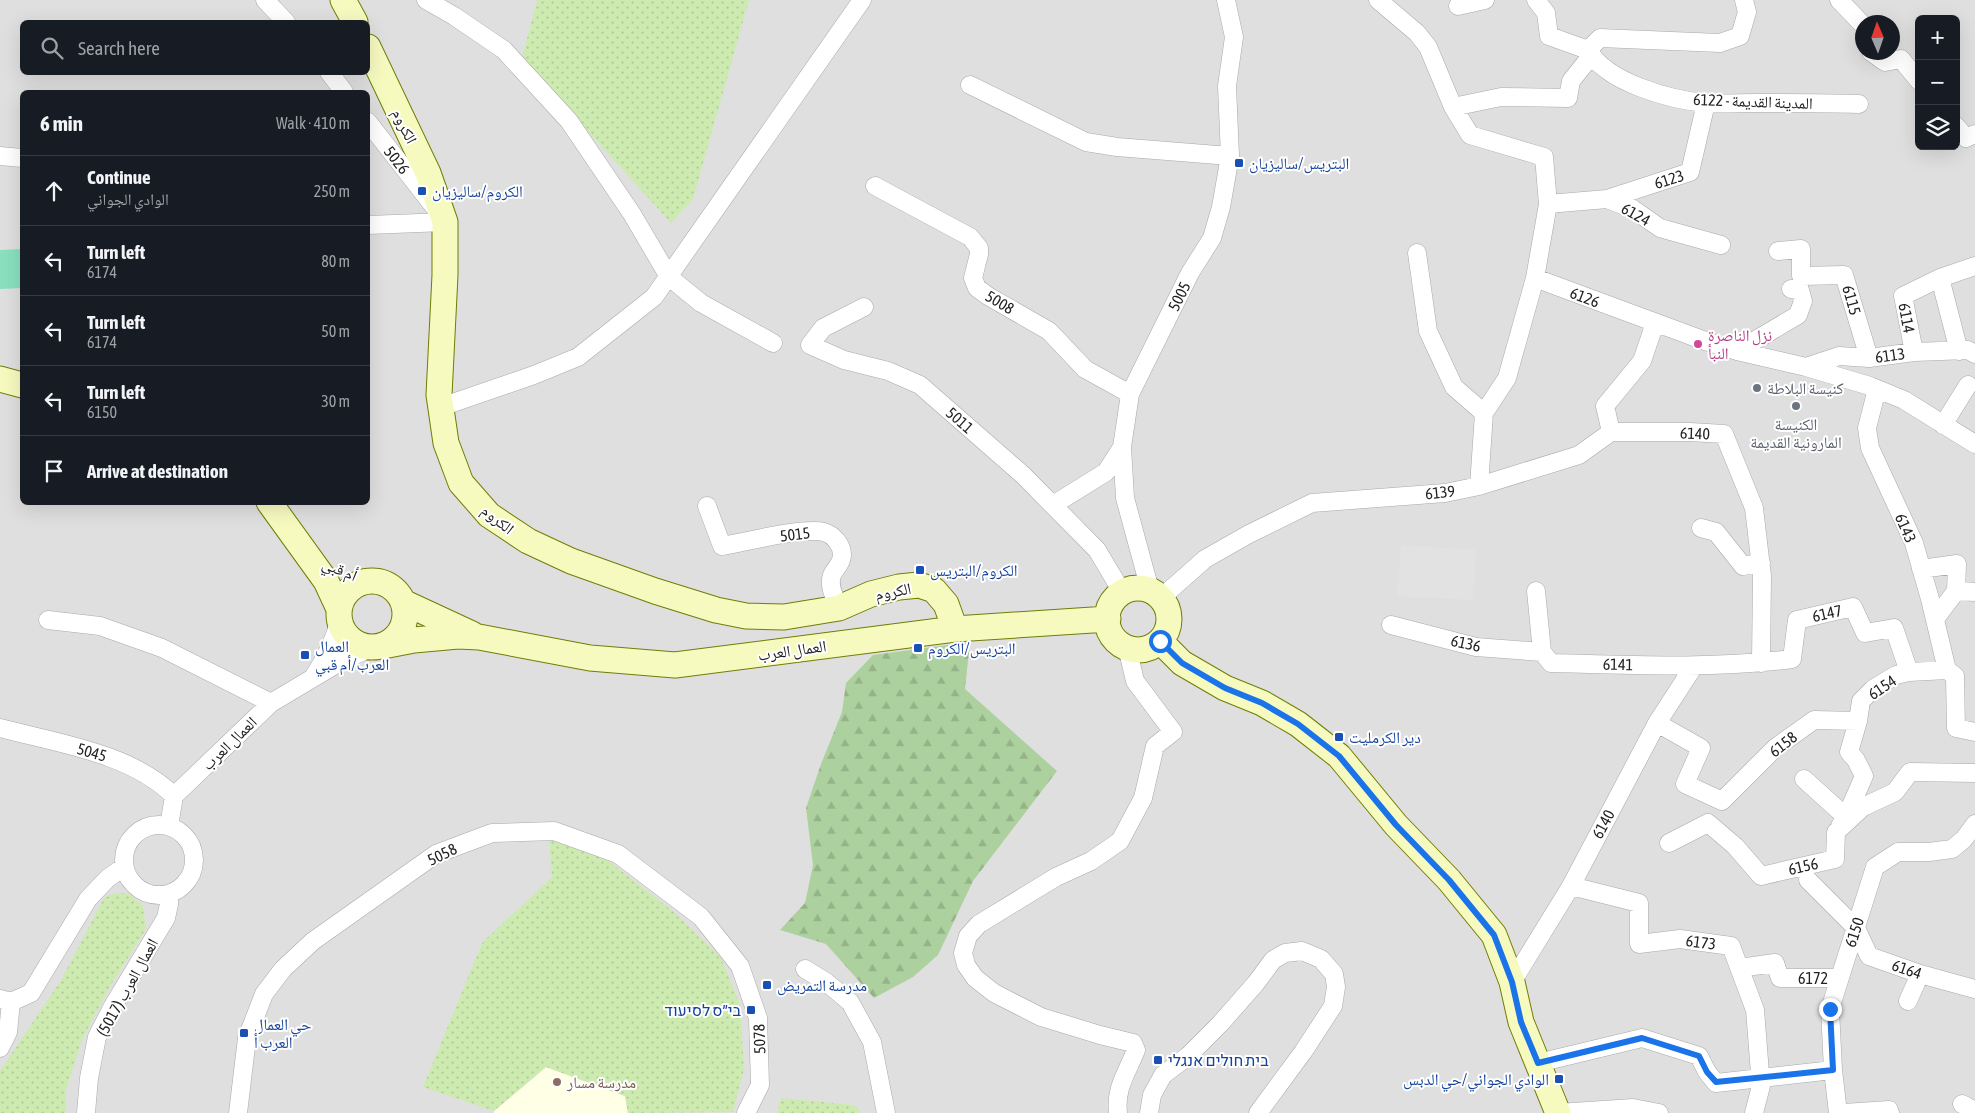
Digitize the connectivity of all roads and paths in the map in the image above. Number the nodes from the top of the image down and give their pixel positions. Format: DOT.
graph roads {
  1 [pos="265,0"];
  2 [pos="343,0"];
  3 [pos="426,0"];
  4 [pos="862,0"];
  5 [pos="1226,0"];
  6 [pos="1378,0"];
  7 [pos="1485,0"];
  8 [pos="1536,0"];
  9 [pos="1744,0"];
  10 [pos="1839,0"];
  11 [pos="1458,6"];
  12 [pos="1855,17"];
  13 [pos="284,20"];
  14 [pos="354,20"];
  15 [pos="370,51"];
  16 [pos="1590,53"];
  17 [pos="1900,59"];
  18 [pos="1882,60"];
  19 [pos="1896,60"];
  20 [pos="331,75"];
  21 [pos="1915,75"];
  22 [pos="970,85"];
  23 [pos="342,90"];
  24 [pos="1706,103"];
  25 [pos="1859,104"];
  26 [pos="1454,107"];
  27 [pos="370,125"];
  28 [pos="1960,131"];
  29 [pos="1975,134"];
  30 [pos="0,156"];
  31 [pos="1230,156"];
  32 [pos="20,158"];
  33 [pos="875,186"];
  34 [pos="1607,200"];
  35 [pos="1548,204"];
  36 [pos="445,222"];
  37 [pos="370,225"];
  38 [pos="1721,245"];
  39 [pos="1778,252"];
  40 [pos="1417,253"];
  41 [pos="1975,266"];
  42 [pos="669,277"];
  43 [pos="1535,278"];
  44 [pos="1940,278"];
  45 [pos="1791,289"];
  46 [pos="864,307"];
  47 [pos="1655,323"];
  48 [pos="773,343"];
  49 [pos="1737,351"];
  50 [pos="1914,352"];
  51 [pos="1967,353"];
  52 [pos="1869,358"];
  53 [pos="1806,367"];
  54 [pos="0,379"];
  55 [pos="20,384"];
  56 [pos="1968,385"];
  57 [pos="1877,389"];
  58 [pos="1130,394"];
  59 [pos="441,407"];
  60 [pos="1484,413"];
  61 [pos="1943,425"];
  62 [pos="1611,432"];
  63 [pos="1975,444"];
  64 [pos="1122,447"];
  65 [pos="1480,486"];
  66 [pos="271,505"];
  67 [pos="1054,505"];
  68 [pos="707,506"];
  69 [pos="1701,528"];
  70 [pos="304,551"];
  71 [pos="1761,562"];
  72 [pos="1921,569"];
  73 [pos="378,582"];
  74 [pos="1536,591"];
  75 [pos="1956,591"];
  76 [pos="1122,592"];
  77 [pos="1975,592"];
  78 [pos="1156,594"];
  79 [pos="403,602"];
  80 [pos="839,608"];
  81 [pos="340,614"];
  82 [pos="1108,619"];
  83 [pos="1935,619"];
  84 [pos="48,620"];
  85 [pos="1391,625"];
  86 [pos="955,629"];
  87 [pos="479,637"];
  88 [pos="1160,641"];
  89 [pos="377,646"];
  90 [pos="1127,647"];
  91 [pos="1542,652"];
  92 [pos="1761,663"];
  93 [pos="1694,666"];
  94 [pos="1948,670"];
  95 [pos="1909,672"];
  96 [pos="313,679"];
  97 [pos="271,703"];
  98 [pos="1858,721"];
  99 [pos="1657,723"];
  100 [pos="0,728"];
  101 [pos="1975,732"];
  102 [pos="1975,773"];
  103 [pos="1804,779"];
  104 [pos="174,796"];
  105 [pos="1846,817"];
  106 [pos="1975,824"];
  107 [pos="169,826"];
  108 [pos="1836,832"];
  109 [pos="1670,843"];
  110 [pos="124,867"];
  111 [pos="1808,880"];
  112 [pos="1570,886"];
  113 [pos="169,894"];
  114 [pos="1856,928"];
  115 [pos="740,966"];
  116 [pos="1739,968"];
  117 [pos="805,969"];
  118 [pos="1920,974"];
  119 [pos="1839,978"];
  120 [pos="1512,982"];
  121 [pos="1975,989"];
  122 [pos="6,1000"];
  123 [pos="1908,1001"];
  124 [pos="0,1048"];
  125 [pos="1538,1063"];
  126 [pos="1833,1070"];
  127 [pos="1761,1078"];
  128 [pos="86,1113"];
  129 [pos="238,1113"];
  130 [pos="746,1113"];
  131 [pos="886,1113"];
  132 [pos="1118,1113"];
  133 [pos="1149,1113"];
  134 [pos="1258,1113"];
  135 [pos="1558,1113"];
  136 [pos="1660,1113"];
  137 [pos="1754,1113"];
  138 [pos="1838,1113"];
  139 [pos="1844,1113"];
  140 [pos="1890,1113"];
  1 -- 13 [label="street"];
  2 -- 14 [label="street"];
  3 -- 42 [label="street"];
  4 -- 42 [label="street"];
  5 -- 31 [label="street, 5005"];
  6 -- 26 [label="street"];
  7 -- 11 [label="street"];
  8 -- 16 [label="street"];
  9 -- 16 [label="street"];
  10 -- 12 [label="street"];
  15 -- 36 [label="street, الكروم"];
  16 -- 24 [label="street, المدينة القديمة - 6122"];
  16 -- 26 [label="street"];
  17 -- 21 [label="street"];
  18 -- 19 [label="street"];
  20 -- 23 [label="street"];
  22 -- 31 [label="street"];
  24 -- 25 [label="street, المدينة القديمة - 6122"];
  24 -- 34 [label="street, 6123"];
  26 -- 35 [label="street"];
  27 -- 36 [label="street, 5026"];
  28 -- 29 [label="street"];
  30 -- 32 [label="street"];
  31 -- 58 [label="street, 5005"];
  33 -- 58 [label="street, 5008"];
  34 -- 35 [label="street, 6124"];
  34 -- 38 [label="street, 6124"];
  35 -- 43 [label="street"];
  36 -- 37 [label="street"];
  36 -- 59 [label="street, الكروم"];
  39 -- 52 [label="street, 6115"];
  40 -- 60 [label="street"];
  41 -- 44 [label="street"];
  42 -- 48 [label="street"];
  42 -- 59 [label="street"];
  43 -- 47 [label="street, 6126"];
  43 -- 60 [label="street"];
  44 -- 50 [label="street, 6114"];
  44 -- 51 [label="street"];
  45 -- 49 [label="street"];
  46 -- 67 [label="street, 5011"];
  47 -- 49 [label="street, 6126"];
  47 -- 62 [label="street"];
  49 -- 53 [label="street, 6126"];
  50 -- 51 [label="street, 6113"];
  50 -- 52 [label="street, 6113"];
  52 -- 53 [label="street, 6113"];
  53 -- 57 [label="street, 6126"];
  54 -- 55 [label="street"];
  56 -- 61 [label="street"];
  57 -- 61 [label="street, 6126"];
  57 -- 72 [label="street, 6143"];
  58 -- 64 [label="street, 5005"];
  59 -- 80 [label="street, الكروم"];
  60 -- 65 [label="street"];
  61 -- 63 [label="street, 6126"];
  62 -- 65 [label="street, 6139"];
  62 -- 71 [label="street, 6140"];
  64 -- 67 [label="street"];
  64 -- 78 [label="street, 5005"];
  65 -- 78 [label="street, 6139"];
  66 -- 70 [label="street, أم قبي"];
  67 -- 76 [label="street, 5011"];
  68 -- 80 [label="street, 5015"];
  69 -- 71 [label="street"];
  70 -- 73 [label="street, أم قبي"];
  70 -- 81 [label="street, أم قبي"];
  71 -- 92 [label="street, 6140"];
  72 -- 75 [label="street"];
  72 -- 83 [label="street, 6143"];
  73 -- 79 [label="street"];
  73 -- 81 [label="street"];
  74 -- 91 [label="street"];
  75 -- 77 [label="street"];
  75 -- 83 [label="street"];
  76 -- 78 [label="street"];
  76 -- 82 [label="street"];
  78 -- 88 [label="street"];
  79 -- 87 [label="street, العمال العرب"];
  79 -- 89 [label="street"];
  80 -- 86 [label="street, الكروم"];
  81 -- 89 [label="street"];
  81 -- 96 [label="street, العمال العرب"];
  82 -- 86 [label="street, العمال العرب"];
  82 -- 90 [label="street"];
  83 -- 94 [label="street, 6143"];
  84 -- 97 [label="street"];
  85 -- 91 [label="street, 6136"];
  86 -- 87 [label="street, العمال العرب"];
  87 -- 89 [label="street, العمال العرب"];
  88 -- 90 [label="street"];
  88 -- 120 [label="street"];
  89 -- 96 [label="street, العمال العرب"];
  90 -- 132 [label="street"];
  91 -- 93 [label="street, 6141"];
  92 -- 93 [label="street, 6141"];
  92 -- 95 [label="street, 6147"];
  93 -- 99 [label="street, 6140"];
  94 -- 95 [label="street, 6154"];
  94 -- 101 [label="street"];
  95 -- 98 [label="street, 6154"];
  96 -- 97 [label="street, العمال العرب"];
  97 -- 104 [label="street, العمال العرب"];
  98 -- 99 [label="street, 6158"];
  98 -- 105 [label="street, 6154"];
  99 -- 112 [label="street, 6140"];
  100 -- 104 [label="street, 5045"];
  102 -- 108 [label="street"];
  103 -- 105 [label="street"];
  104 -- 107 [label="street"];
  105 -- 108 [label="street"];
  106 -- 114 [label="street, 6150"];
  107 -- 110 [label="street"];
  107 -- 113 [label="street"];
  108 -- 109 [label="street, 6156"];
  110 -- 113 [label="street"];
  110 -- 122 [label="street"];
  111 -- 114 [label="street"];
  112 -- 116 [label="street, 6173"];
  112 -- 120 [label="street, 6140"];
  113 -- 128 [label="street, العمال العرب (5017)"];
  114 -- 118 [label="street, 6164"];
  114 -- 119 [label="street, 6150"];
  115 -- 129 [label="street, 5058"];
  115 -- 130 [label="street, 5078"];
  116 -- 119 [label="street, 6172"];
  116 -- 127 [label="street, 6173"];
  117 -- 131 [label="street"];
  118 -- 121 [label="street, 6164"];
  118 -- 123 [label="street"];
  119 -- 126 [label="street, 6150"];
  120 -- 125 [label="street"];
  122 -- 124 [label="street"];
  125 -- 127 [label="street"];
  125 -- 135 [label="street"];
  126 -- 127 [label="street"];
  126 -- 138 [label="street, 6150"];
  127 -- 137 [label="street, 6173"];
  133 -- 134 [label="street"];
  135 -- 136 [label="street"];
  139 -- 140 [label="street"];
}
